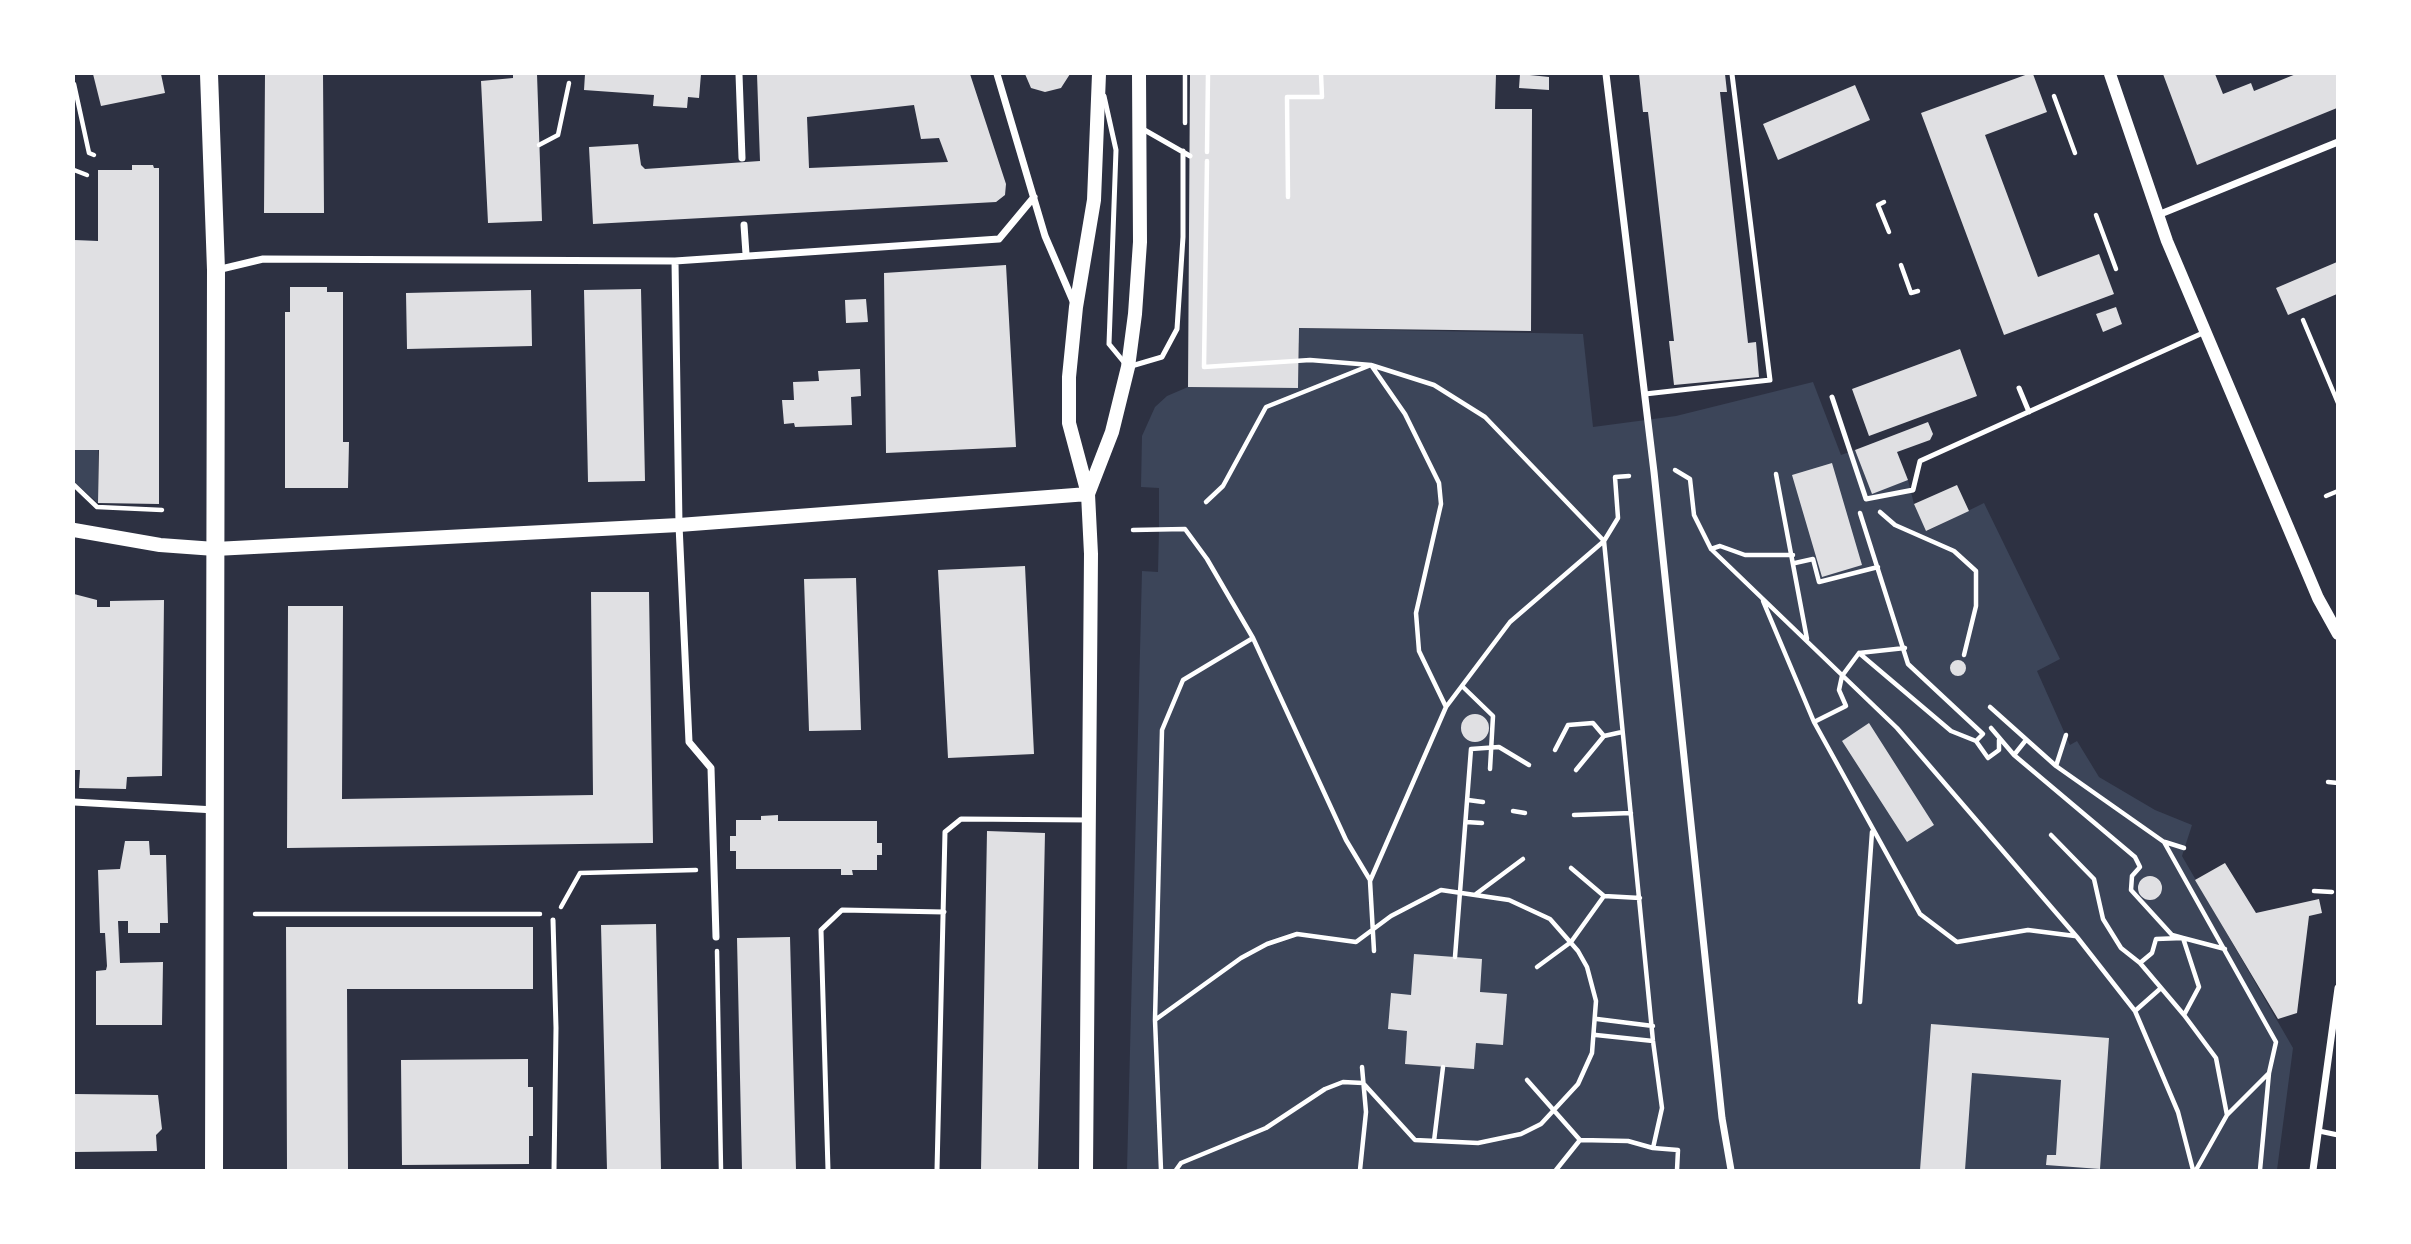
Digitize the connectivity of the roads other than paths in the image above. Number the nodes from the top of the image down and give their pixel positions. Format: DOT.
graph roads {
  1 [pos="209,74"];
  2 [pos="739,74"];
  3 [pos="997,74"];
  4 [pos="1099,74"];
  5 [pos="1139,74"];
  6 [pos="1606,74"];
  7 [pos="1732,74"];
  8 [pos="2110,74"];
  9 [pos="1140,128"];
  10 [pos="2337,142"];
  11 [pos="1183,151"];
  12 [pos="1190,156"];
  13 [pos="742,158"];
  14 [pos="1034,197"];
  15 [pos="2158,215"];
  16 [pos="744,225"];
  17 [pos="746,254"];
  18 [pos="674,261"];
  19 [pos="216,270"];
  20 [pos="1076,307"];
  21 [pos="2205,332"];
  22 [pos="1128,367"];
  23 [pos="2019,388"];
  24 [pos="1645,394"];
  25 [pos="1832,397"];
  26 [pos="2029,412"];
  27 [pos="1088,494"];
  28 [pos="679,525"];
  29 [pos="74,530"];
  30 [pos="215,549"];
  31 [pos="2337,634"];
  32 [pos="74,802"];
  33 [pos="215,810"];
  34 [pos="1090,820"];
  35 [pos="944,912"];
  36 [pos="553,920"];
  37 [pos="716,937"];
  38 [pos="2337,988"];
  39 [pos="2319,1131"];
  40 [pos="2337,1135"];
  41 [pos="214,1171"];
  42 [pos="554,1171"];
  43 [pos="828,1171"];
  44 [pos="937,1171"];
  45 [pos="1086,1171"];
  46 [pos="1731,1171"];
  47 [pos="2313,1171"];
  1 -- 19 [label="main road"];
  2 -- 13 [label="street"];
  3 -- 14 [label="street"];
  4 -- 20 [label="main road"];
  4 -- 22 [label="lane"];
  5 -- 9 [label="main road"];
  6 -- 24 [label="street"];
  7 -- 24 [label="lane"];
  8 -- 15 [label="street"];
  9 -- 11 [label="lane"];
  9 -- 22 [label="main road"];
  10 -- 15 [label="street"];
  11 -- 12 [label="lane"];
  11 -- 22 [label="lane"];
  14 -- 17 [label="street"];
  14 -- 20 [label="street"];
  15 -- 21 [label="street"];
  16 -- 17 [label="street"];
  17 -- 18 [label="street"];
  18 -- 19 [label="street"];
  18 -- 28 [label="street"];
  19 -- 30 [label="main road"];
  20 -- 27 [label="main road"];
  21 -- 26 [label="lane"];
  21 -- 31 [label="street"];
  22 -- 27 [label="main road"];
  23 -- 26 [label="lane"];
  24 -- 46 [label="street"];
  25 -- 26 [label="lane"];
  27 -- 28 [label="main road"];
  27 -- 34 [label="main road"];
  28 -- 30 [label="main road"];
  28 -- 37 [label="street"];
  29 -- 30 [label="main road"];
  30 -- 33 [label="main road"];
  32 -- 33 [label="street"];
  33 -- 41 [label="main road"];
  34 -- 35 [label="lane"];
  34 -- 45 [label="main road"];
  35 -- 43 [label="lane"];
  35 -- 44 [label="lane"];
  36 -- 42 [label="lane"];
  38 -- 39 [label="street"];
  39 -- 40 [label="lane"];
  39 -- 47 [label="street"];
}
